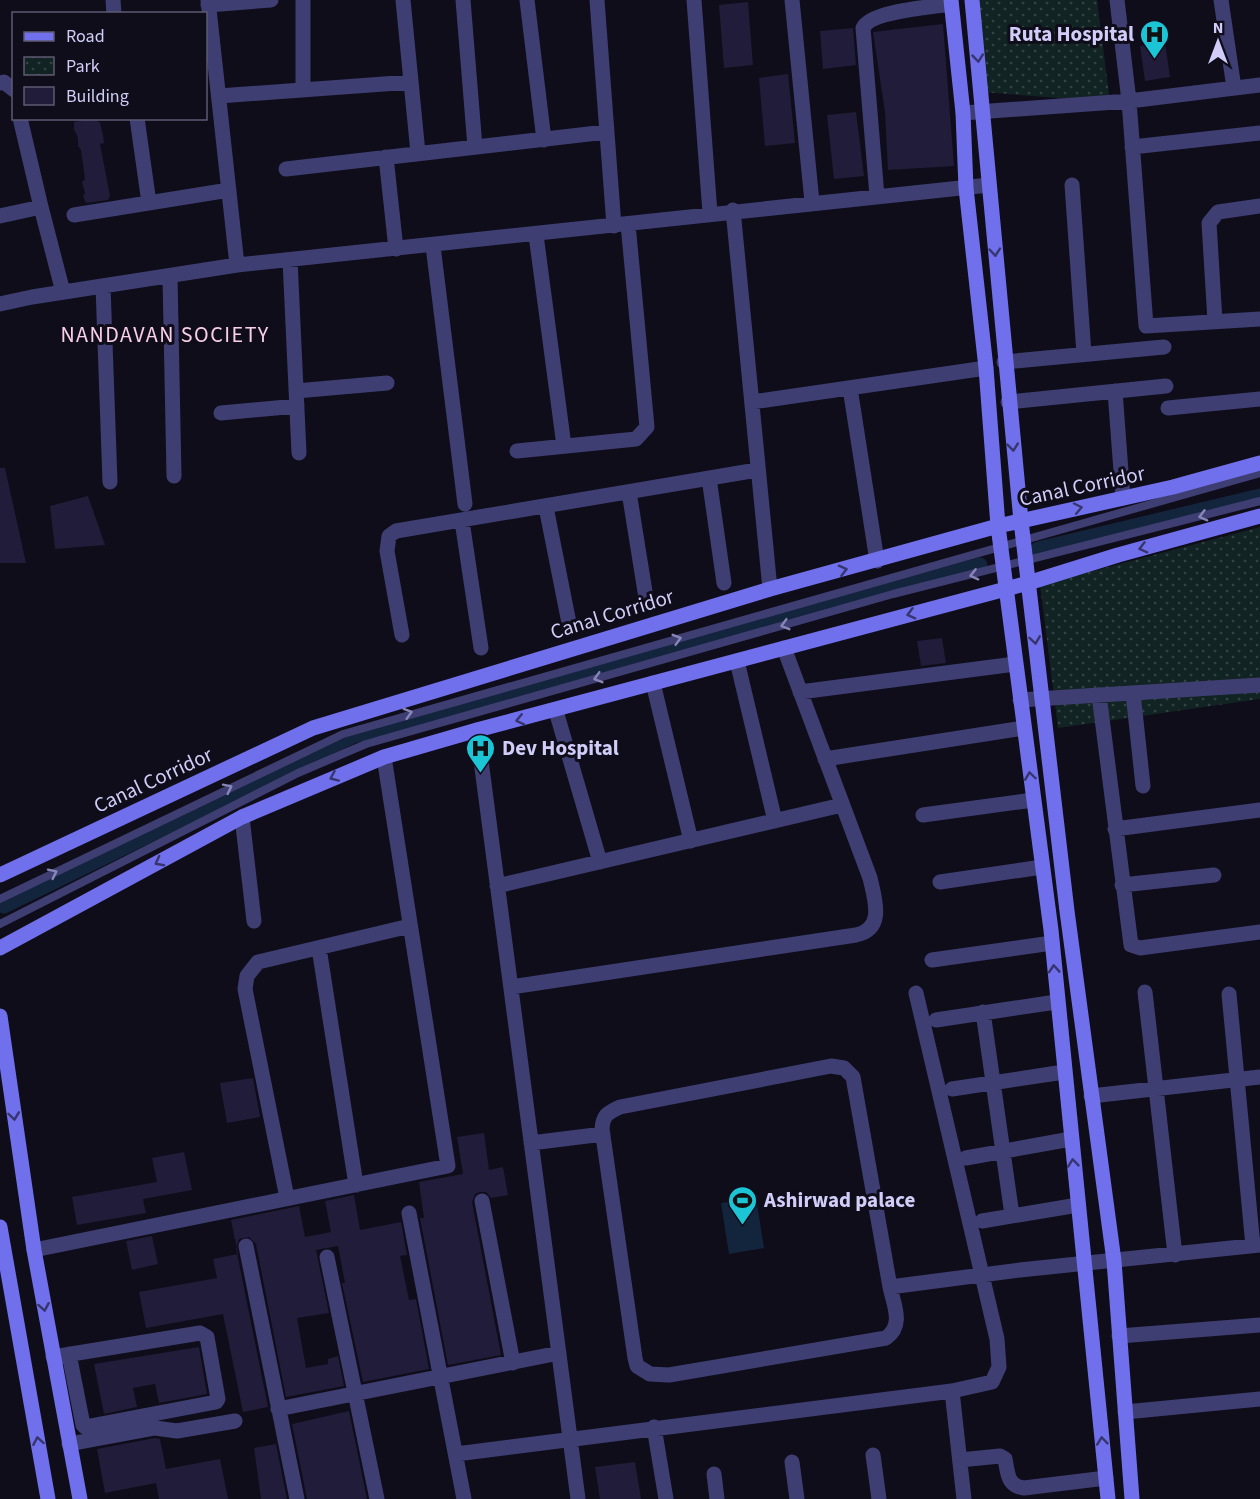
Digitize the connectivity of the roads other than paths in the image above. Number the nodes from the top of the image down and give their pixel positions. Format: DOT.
graph roads {
  1 [pos="271,0"];
  2 [pos="303,0"];
  3 [pos="403,0"];
  4 [pos="463,0"];
  5 [pos="527,0"];
  6 [pos="597,0"];
  7 [pos="694,0"];
  8 [pos="792,0"];
  9 [pos="972,0"];
  10 [pos="1117,0"];
  11 [pos="1221,0"];
  12 [pos="951,2"];
  13 [pos="207,11"];
  14 [pos="411,82"];
  15 [pos="1260,85"];
  16 [pos="1234,88"];
  17 [pos="303,90"];
  18 [pos="214,101"];
  19 [pos="1129,101"];
  20 [pos="983,111"];
  21 [pos="963,113"];
  22 [pos="20,120"];
  23 [pos="137,120"];
  24 [pos="606,132"];
  25 [pos="1260,133"];
  26 [pos="544,140"];
  27 [pos="476,147"];
  28 [pos="1132,147"];
  29 [pos="418,153"];
  30 [pos="386,157"];
  31 [pos="286,169"];
  32 [pos="989,185"];
  33 [pos="1072,185"];
  34 [pos="966,188"];
  35 [pos="229,190"];
  36 [pos="877,196"];
  37 [pos="812,202"];
  38 [pos="149,203"];
  39 [pos="1260,206"];
  40 [pos="41,207"];
  41 [pos="733,210"];
  42 [pos="710,213"];
  43 [pos="74,215"];
  44 [pos="0,216"];
  45 [pos="621,225"];
  46 [pos="536,235"];
  47 [pos="433,246"];
  48 [pos="396,249"];
  49 [pos="290,260"];
  50 [pos="237,265"];
  51 [pos="170,277"];
  52 [pos="103,286"];
  53 [pos="63,292"];
  54 [pos="0,304"];
  55 [pos="1260,319"];
  56 [pos="1215,321"];
  57 [pos="1164,347"];
  58 [pos="1084,354"];
  59 [pos="1004,362"];
  60 [pos="986,368"];
  61 [pos="387,383"];
  62 [pos="1166,386"];
  63 [pos="850,387"];
  64 [pos="1114,391"];
  65 [pos="296,398"];
  66 [pos="1260,399"];
  67 [pos="752,402"];
  68 [pos="1008,402"];
  69 [pos="1168,408"];
  70 [pos="221,413"];
  71 [pos="564,446"];
  72 [pos="517,451"];
  73 [pos="299,453"];
  74 [pos="1260,463"];
  75 [pos="757,470"];
  76 [pos="1260,473"];
  77 [pos="174,476"];
  78 [pos="708,478"];
  79 [pos="110,482"];
  80 [pos="629,492"];
  81 [pos="1123,498"];
  82 [pos="1260,501"];
  83 [pos="465,504"];
  84 [pos="546,507"];
  85 [pos="1260,516"];
  86 [pos="1021,520"];
  87 [pos="462,521"];
  88 [pos="998,526"];
  89 [pos="1025,541"];
  90 [pos="1001,549"];
  91 [pos="877,561"];
  92 [pos="1026,562"];
  93 [pos="1003,568"];
  94 [pos="724,583"];
  95 [pos="1029,583"];
  96 [pos="770,589"];
  97 [pos="1005,589"];
  98 [pos="648,604"];
  99 [pos="570,628"];
  100 [pos="402,634"];
  101 [pos="481,648"];
  102 [pos="784,648"];
  103 [pos="737,661"];
  104 [pos="1015,664"];
  105 [pos="653,683"];
  106 [pos="1260,685"];
  107 [pos="800,692"];
  108 [pos="1133,693"];
  109 [pos="1099,694"];
  110 [pos="1043,698"];
  111 [pos="1020,700"];
  112 [pos="556,711"];
  113 [pos="1024,728"];
  114 [pos="477,730"];
  115 [pos="384,757"];
  116 [pos="825,759"];
  117 [pos="1143,786"];
  118 [pos="1034,800"];
  119 [pos="842,805"];
  120 [pos="1260,811"];
  121 [pos="923,815"];
  122 [pos="242,818"];
  123 [pos="775,821"];
  124 [pos="1115,829"];
  125 [pos="691,840"];
  126 [pos="600,862"];
  127 [pos="1042,867"];
  128 [pos="0,874"];
  129 [pos="1214,875"];
  130 [pos="940,882"];
  131 [pos="1122,885"];
  132 [pos="497,886"];
  133 [pos="0,899"];
  134 [pos="254,921"];
  135 [pos="0,924"];
  136 [pos="410,926"];
  137 [pos="1260,932"];
  138 [pos="1052,943"];
  139 [pos="0,948"];
  140 [pos="319,948"];
  141 [pos="932,960"];
  142 [pos="511,987"];
  143 [pos="1145,992"];
  144 [pos="916,993"];
  145 [pos="1229,994"];
  146 [pos="1056,1002"];
  147 [pos="983,1012"];
  148 [pos="0,1016"];
  149 [pos="936,1020"];
  150 [pos="1064,1072"];
  151 [pos="1260,1077"];
  152 [pos="1237,1080"];
  153 [pos="993,1082"];
  154 [pos="952,1089"];
  155 [pos="1156,1089"];
  156 [pos="1091,1096"];
  157 [pos="603,1134"];
  158 [pos="1071,1139"];
  159 [pos="531,1143"];
  160 [pos="1002,1151"];
  161 [pos="966,1158"];
  162 [pos="356,1185"];
  163 [pos="286,1198"];
  164 [pos="482,1201"];
  165 [pos="1078,1205"];
  166 [pos="409,1213"];
  167 [pos="1012,1215"];
  168 [pos="982,1221"];
  169 [pos="0,1227"];
  170 [pos="246,1246"];
  171 [pos="1256,1246"];
  172 [pos="34,1250"];
  173 [pos="1175,1255"];
  174 [pos="327,1257"];
  175 [pos="1114,1261"];
  176 [pos="1083,1263"];
  177 [pos="981,1275"];
  178 [pos="890,1287"];
  179 [pos="1260,1324"];
  180 [pos="1119,1336"];
  181 [pos="559,1353"];
  182 [pos="69,1354"];
  183 [pos="53,1357"];
  184 [pos="513,1363"];
  185 [pos="441,1378"];
  186 [pos="952,1391"];
  187 [pos="357,1395"];
  188 [pos="1260,1400"];
  189 [pos="278,1409"];
  190 [pos="1125,1412"];
  191 [pos="234,1421"];
  192 [pos="654,1427"];
  193 [pos="570,1438"];
  194 [pos="69,1444"];
  195 [pos="456,1454"];
  196 [pos="873,1455"];
  197 [pos="960,1460"];
  198 [pos="792,1462"];
  199 [pos="714,1474"];
  200 [pos="1106,1478"];
  201 [pos="48,1499"];
  202 [pos="80,1499"];
  203 [pos="297,1499"];
  204 [pos="377,1499"];
  205 [pos="464,1499"];
  206 [pos="578,1499"];
  207 [pos="666,1499"];
  208 [pos="717,1499"];
  209 [pos="797,1499"];
  210 [pos="879,1499"];
  211 [pos="964,1499"];
  212 [pos="1108,1499"];
  213 [pos="1132,1499"];
  1 -- 13 [label="street"];
  2 -- 17 [label="street"];
  3 -- 14 [label="street"];
  4 -- 27 [label="street"];
  5 -- 26 [label="street"];
  6 -- 24 [label="street"];
  7 -- 42 [label="street"];
  8 -- 37 [label="street"];
  9 -- 20 [label="street, one-way"];
  10 -- 19 [label="street"];
  11 -- 16 [label="street"];
  12 -- 21 [label="street"];
  12 -- 36 [label="street"];
  13 -- 18 [label="street"];
  14 -- 17 [label="street"];
  14 -- 29 [label="street"];
  15 -- 16 [label="street"];
  16 -- 19 [label="street"];
  17 -- 18 [label="street"];
  18 -- 35 [label="street"];
  19 -- 20 [label="street"];
  19 -- 28 [label="street"];
  20 -- 21 [label="street"];
  20 -- 32 [label="street"];
  21 -- 34 [label="street"];
  22 -- 40 [label="street"];
  23 -- 38 [label="street"];
  24 -- 26 [label="street"];
  24 -- 45 [label="street"];
  25 -- 28 [label="street"];
  26 -- 27 [label="street"];
  27 -- 29 [label="street"];
  28 -- 56 [label="street"];
  29 -- 30 [label="street"];
  30 -- 31 [label="street"];
  30 -- 48 [label="street"];
  32 -- 34 [label="street"];
  32 -- 59 [label="street, one-way"];
  33 -- 58 [label="street"];
  34 -- 36 [label="street"];
  34 -- 60 [label="street"];
  35 -- 38 [label="street"];
  35 -- 50 [label="street"];
  36 -- 37 [label="street"];
  37 -- 41 [label="street"];
  38 -- 43 [label="street"];
  39 -- 56 [label="street"];
  40 -- 44 [label="street"];
  40 -- 53 [label="street"];
  41 -- 42 [label="street"];
  41 -- 67 [label="street"];
  42 -- 45 [label="street"];
  45 -- 46 [label="street"];
  45 -- 71 [label="street"];
  46 -- 47 [label="street"];
  46 -- 71 [label="street"];
  47 -- 48 [label="street"];
  47 -- 83 [label="street"];
  48 -- 49 [label="street"];
  49 -- 50 [label="street"];
  49 -- 65 [label="street"];
  50 -- 51 [label="street"];
  51 -- 52 [label="street"];
  51 -- 77 [label="street"];
  52 -- 53 [label="street"];
  52 -- 79 [label="street"];
  53 -- 54 [label="street"];
  55 -- 56 [label="street"];
  57 -- 58 [label="street"];
  58 -- 59 [label="street"];
  59 -- 68 [label="street"];
  60 -- 63 [label="street"];
  60 -- 88 [label="street"];
  61 -- 65 [label="street"];
  62 -- 64 [label="street"];
  63 -- 67 [label="street"];
  63 -- 91 [label="street"];
  64 -- 68 [label="street"];
  64 -- 81 [label="street"];
  65 -- 70 [label="street"];
  65 -- 73 [label="street"];
  66 -- 69 [label="street"];
  67 -- 75 [label="street"];
  68 -- 86 [label="street, one-way"];
  71 -- 72 [label="street"];
  74 -- 81 [label="street, Canal Corridor"];
  75 -- 78 [label="street"];
  75 -- 96 [label="street"];
  76 -- 89 [label="lane"];
  78 -- 80 [label="street"];
  78 -- 94 [label="street"];
  80 -- 84 [label="street"];
  80 -- 98 [label="street"];
  86 -- 81 [label="street, Canal Corridor, one-way"];
  82 -- 92 [label="lane, one-way"];
  84 -- 87 [label="street"];
  84 -- 99 [label="street"];
  85 -- 95 [label="street, one-way"];
  86 -- 88 [label="street, Canal Corridor"];
  86 -- 89 [label="street"];
  87 -- 100 [label="street"];
  87 -- 101 [label="street"];
  88 -- 90 [label="street"];
  88 -- 91 [label="street, Canal Corridor"];
  89 -- 90 [label="lane"];
  89 -- 92 [label="street"];
  90 -- 93 [label="street"];
  133 -- 90 [label="lane, one-way"];
  96 -- 91 [label="street, Canal Corridor, one-way"];
  92 -- 93 [label="lane"];
  92 -- 95 [label="street"];
  93 -- 97 [label="street"];
  93 -- 135 [label="lane, one-way"];
  95 -- 97 [label="street"];
  95 -- 110 [label="street, one-way"];
  96 -- 128 [label="street, Canal Corridor"];
  97 -- 102 [label="street, one-way"];
  97 -- 104 [label="street"];
  102 -- 103 [label="street"];
  102 -- 107 [label="street"];
  103 -- 105 [label="street"];
  103 -- 123 [label="street"];
  104 -- 107 [label="street"];
  104 -- 111 [label="street"];
  105 -- 112 [label="street"];
  105 -- 125 [label="street"];
  106 -- 108 [label="street"];
  107 -- 116 [label="street"];
  108 -- 109 [label="street"];
  108 -- 117 [label="street"];
  109 -- 110 [label="street"];
  109 -- 124 [label="street"];
  110 -- 111 [label="street"];
  110 -- 156 [label="street"];
  111 -- 113 [label="street"];
  112 -- 114 [label="street, one-way"];
  112 -- 126 [label="street"];
  113 -- 116 [label="street"];
  118 -- 113 [label="street, one-way"];
  114 -- 115 [label="street"];
  114 -- 132 [label="street"];
  115 -- 122 [label="street, one-way"];
  115 -- 136 [label="street"];
  116 -- 119 [label="street"];
  118 -- 121 [label="street"];
  118 -- 127 [label="street"];
  119 -- 123 [label="street"];
  119 -- 142 [label="street"];
  120 -- 124 [label="street"];
  122 -- 134 [label="street"];
  122 -- 139 [label="street, one-way"];
  123 -- 125 [label="street"];
  124 -- 131 [label="street"];
  125 -- 126 [label="street"];
  126 -- 132 [label="street"];
  127 -- 130 [label="street"];
  127 -- 138 [label="street"];
  129 -- 131 [label="street"];
  131 -- 137 [label="street"];
  132 -- 142 [label="street"];
  136 -- 140 [label="street"];
  136 -- 162 [label="street"];
  138 -- 141 [label="street"];
  146 -- 138 [label="street, one-way"];
  140 -- 162 [label="street"];
  140 -- 163 [label="street"];
  142 -- 159 [label="street"];
  143 -- 155 [label="street"];
  144 -- 177 [label="street"];
  145 -- 152 [label="street"];
  146 -- 147 [label="street"];
  146 -- 150 [label="street"];
  147 -- 149 [label="street"];
  147 -- 153 [label="street"];
  148 -- 172 [label="street, one-way"];
  150 -- 153 [label="street"];
  150 -- 158 [label="street"];
  151 -- 152 [label="street"];
  152 -- 155 [label="street"];
  152 -- 171 [label="street"];
  153 -- 154 [label="street"];
  153 -- 160 [label="street"];
  155 -- 156 [label="street"];
  155 -- 173 [label="street"];
  156 -- 175 [label="street"];
  157 -- 159 [label="street"];
  157 -- 178 [label="street"];
  157 -- 178 [label="street"];
  158 -- 160 [label="street"];
  165 -- 158 [label="street, one-way"];
  159 -- 181 [label="street"];
  160 -- 161 [label="street"];
  160 -- 167 [label="street"];
  162 -- 163 [label="street"];
  163 -- 172 [label="street"];
  164 -- 184 [label="street"];
  165 -- 167 [label="street"];
  165 -- 176 [label="street"];
  166 -- 185 [label="street"];
  167 -- 168 [label="street"];
  201 -- 169 [label="street, one-way"];
  170 -- 189 [label="street"];
  171 -- 173 [label="street"];
  172 -- 183 [label="street, one-way"];
  173 -- 175 [label="street"];
  174 -- 187 [label="street"];
  175 -- 176 [label="street"];
  175 -- 180 [label="street"];
  176 -- 177 [label="street"];
  200 -- 176 [label="street, one-way"];
  177 -- 178 [label="street"];
  177 -- 186 [label="street"];
  179 -- 180 [label="street"];
  180 -- 190 [label="street"];
  181 -- 184 [label="street"];
  181 -- 193 [label="street"];
  182 -- 182 [label="street"];
  182 -- 183 [label="street"];
  183 -- 194 [label="street"];
  184 -- 185 [label="street"];
  185 -- 187 [label="street"];
  185 -- 195 [label="street"];
  186 -- 192 [label="street"];
  186 -- 197 [label="street"];
  187 -- 189 [label="street"];
  187 -- 204 [label="street"];
  188 -- 190 [label="street"];
  189 -- 203 [label="street"];
  190 -- 213 [label="street"];
  191 -- 194 [label="street"];
  192 -- 193 [label="street"];
  192 -- 207 [label="street"];
  193 -- 195 [label="street"];
  193 -- 206 [label="street"];
  194 -- 202 [label="street"];
  195 -- 205 [label="street"];
  196 -- 210 [label="street"];
  197 -- 200 [label="street"];
  197 -- 211 [label="street"];
  198 -- 209 [label="street"];
  199 -- 208 [label="street"];
  200 -- 212 [label="street"];
}
